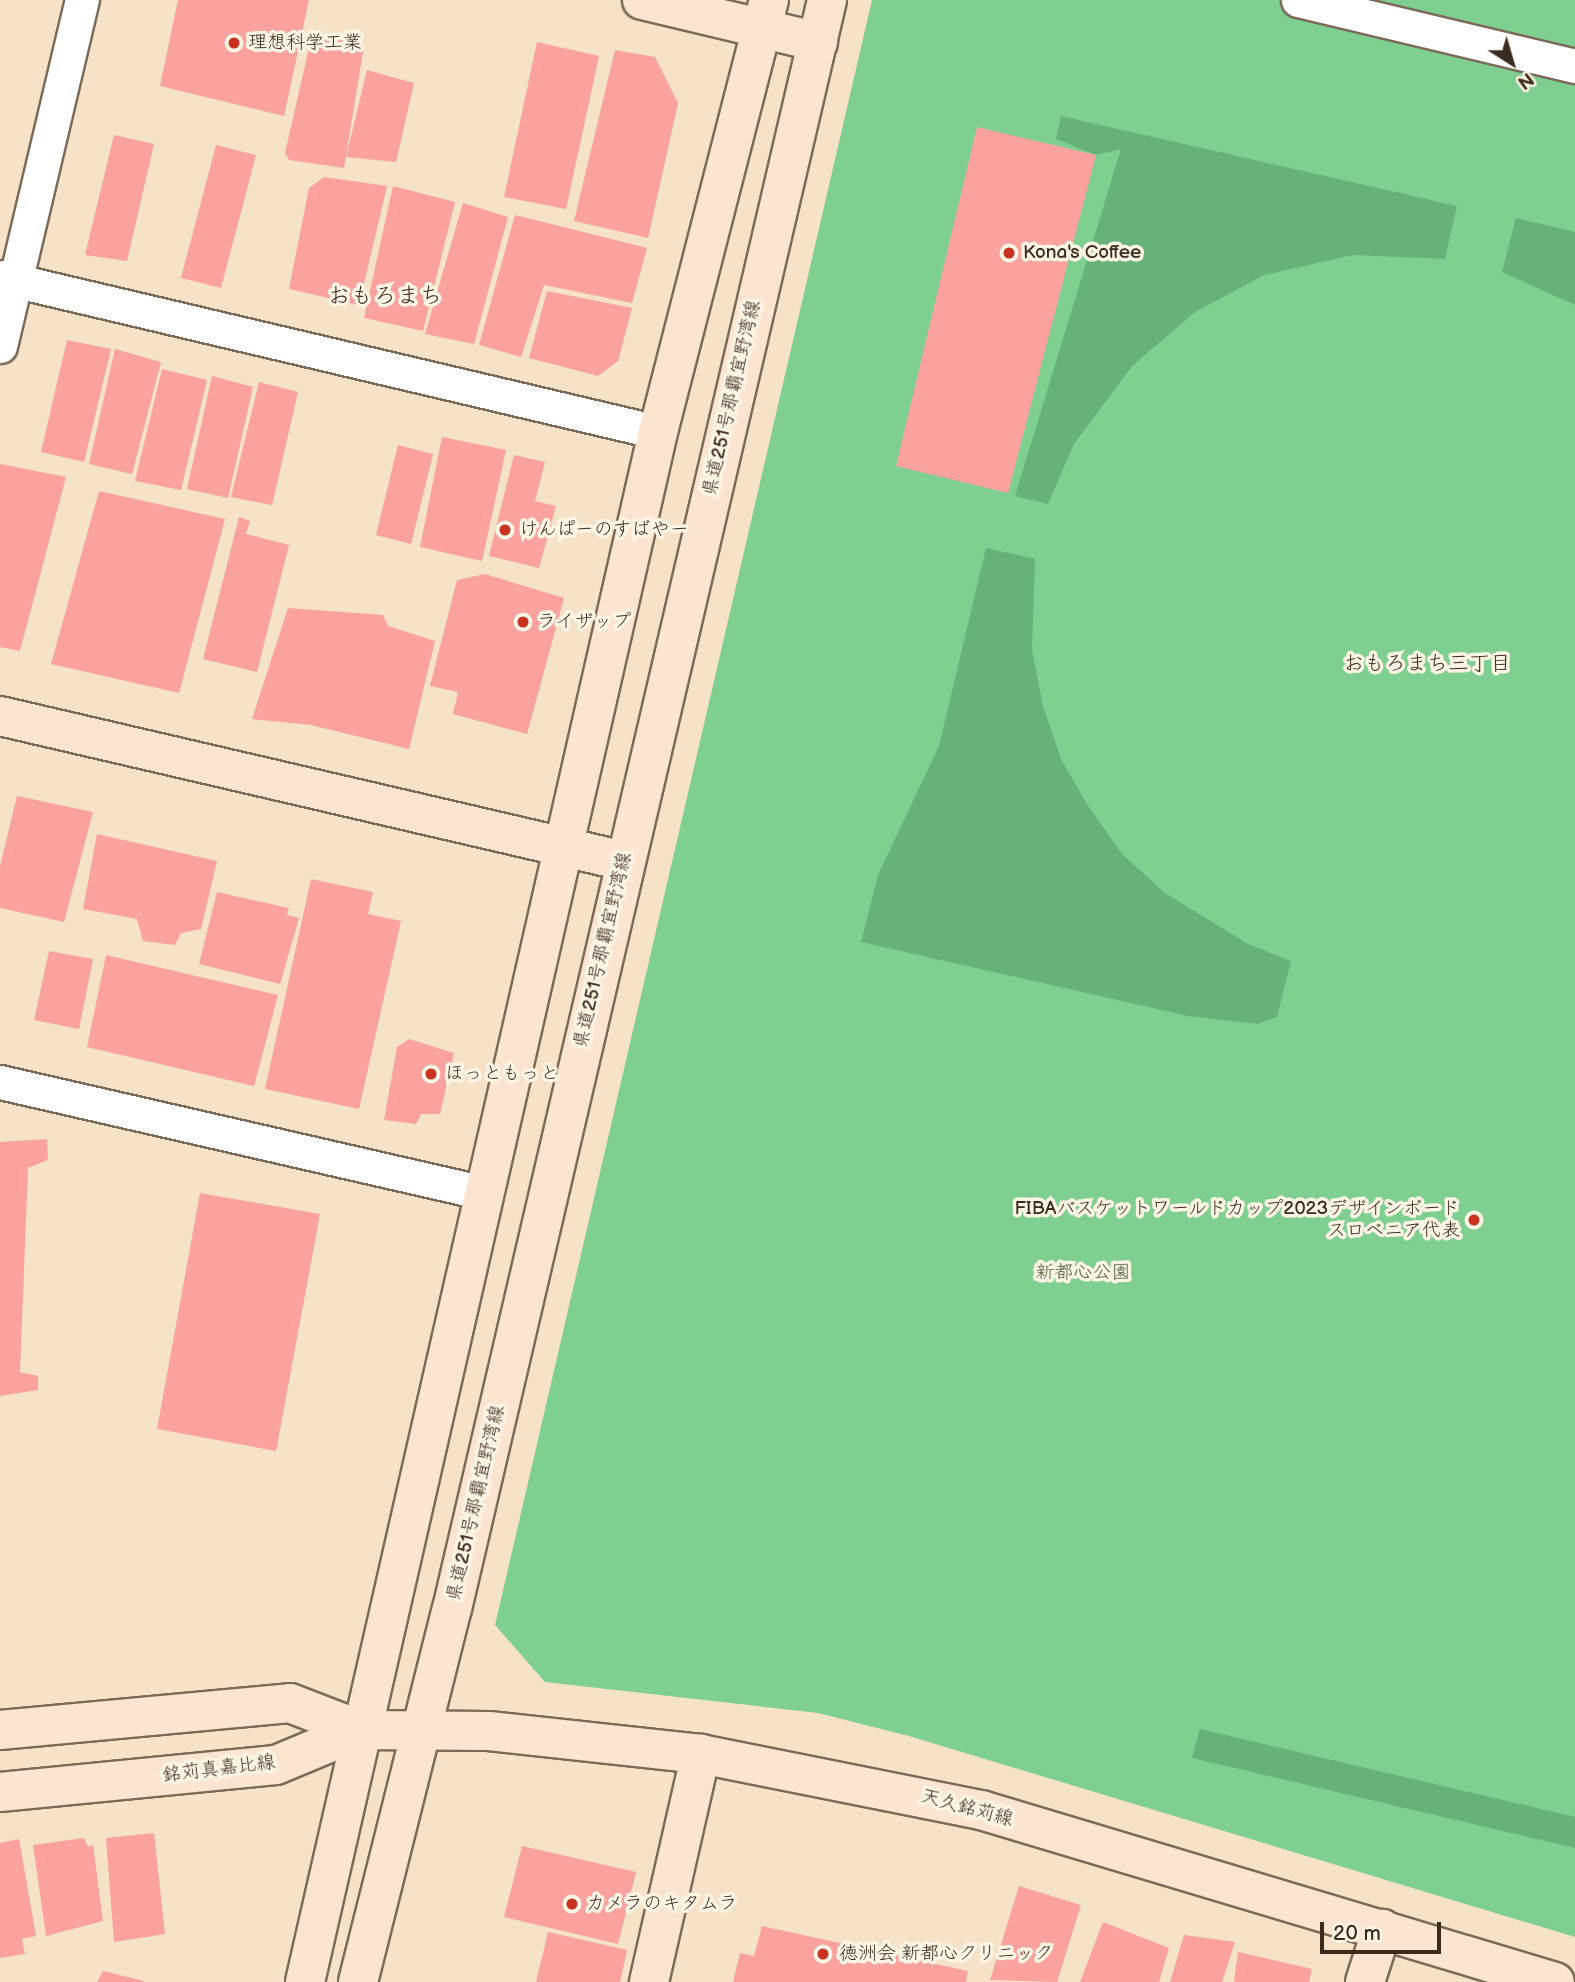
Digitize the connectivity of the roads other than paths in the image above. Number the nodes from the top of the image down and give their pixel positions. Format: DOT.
graph roads {
  1 [pos="82,0"];
  2 [pos="642,0"];
  3 [pos="827,0"];
  4 [pos="1298,0"];
  5 [pos="766,14"];
  6 [pos="818,42"];
  7 [pos="1575,66"];
  8 [pos="8,279"];
  9 [pos="0,346"];
  10 [pos="658,432"];
  11 [pos="0,716"];
  12 [pos="563,848"];
  13 [pos="624,861"];
  14 [pos="0,1082"];
  15 [pos="484,1193"];
  16 [pos="422,1727"];
  17 [pos="0,1730"];
  18 [pos="360,1730"];
  19 [pos="701,1754"];
  20 [pos="0,1792"];
  21 [pos="1382,1929"];
  22 [pos="305,1982"];
  23 [pos="358,1982"];
  24 [pos="649,1982"];
  25 [pos="1365,1982"];
  26 [pos="1555,1982"];
  1 -- 8 [label="street"];
  2 -- 5 [label="main road"];
  3 -- 6 [label="main road, 県道251号那覇宜野湾線"];
  4 -- 7 [label="street"];
  5 -- 6 [label="main road"];
  5 -- 10 [label="main road"];
  6 -- 13 [label="main road, 県道251号那覇宜野湾線"];
  8 -- 9 [label="street"];
  8 -- 10 [label="street"];
  10 -- 12 [label="main road"];
  11 -- 12 [label="main road"];
  12 -- 13 [label="main road"];
  12 -- 15 [label="main road"];
  13 -- 16 [label="main road, 県道251号那覇宜野湾線"];
  14 -- 15 [label="street"];
  15 -- 18 [label="main road"];
  16 -- 18 [label="main road, 天久銘苅線"];
  16 -- 19 [label="main road, 天久銘苅線"];
  16 -- 23 [label="main road, 県道251号那覇宜野湾線"];
  17 -- 18 [label="main road"];
  18 -- 20 [label="main road, 銘苅真嘉比線"];
  18 -- 22 [label="main road"];
  19 -- 21 [label="main road, 天久銘苅線"];
  19 -- 24 [label="main road"];
  21 -- 25 [label="main road"];
  21 -- 26 [label="main road, 天久銘苅線"];
}
